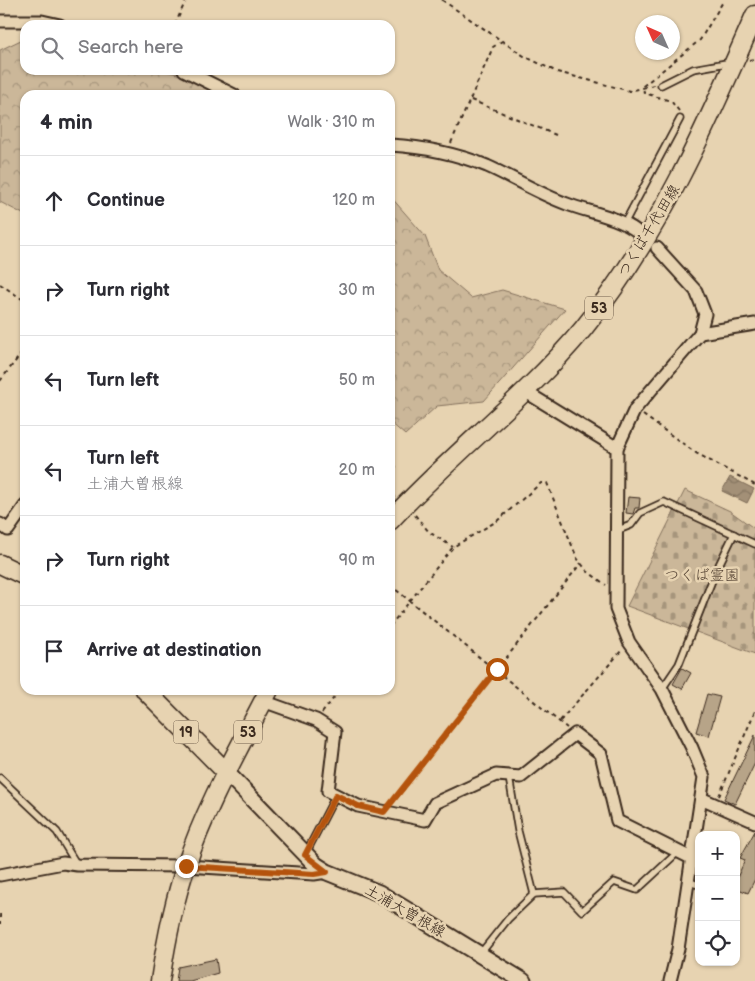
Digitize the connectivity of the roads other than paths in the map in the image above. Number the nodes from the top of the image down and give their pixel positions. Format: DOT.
graph roads {
  1 [pos="755,15"];
  2 [pos="0,21"];
  3 [pos="20,21"];
  4 [pos="738,54"];
  5 [pos="194,75"];
  6 [pos="661,85"];
  7 [pos="224,90"];
  8 [pos="680,119"];
  9 [pos="395,144"];
  10 [pos="625,222"];
  11 [pos="638,232"];
  12 [pos="656,248"];
  13 [pos="755,324"];
  14 [pos="700,333"];
  15 [pos="526,392"];
  16 [pos="618,448"];
  17 [pos="20,513"];
  18 [pos="395,516"];
  19 [pos="0,524"];
  20 [pos="616,531"];
  21 [pos="734,534"];
  22 [pos="755,544"];
  23 [pos="0,564"];
  24 [pos="20,574"];
  25 [pos="662,689"];
  26 [pos="150,695"];
  27 [pos="266,695"];
  28 [pos="227,773"];
  29 [pos="509,777"];
  30 [pos="0,778"];
  31 [pos="336,795"];
  32 [pos="703,799"];
  33 [pos="755,822"];
  34 [pos="678,852"];
  35 [pos="305,855"];
  36 [pos="693,859"];
  37 [pos="78,865"];
  38 [pos="186,866"];
  39 [pos="327,872"];
  40 [pos="0,875"];
  41 [pos="694,884"];
  42 [pos="534,894"];
  43 [pos="479,956"];
  44 [pos="160,981"];
  45 [pos="523,981"];
  46 [pos="670,981"];
  1 -- 4 [label="main road, つくば千代田線 / 53"];
  2 -- 3 [label="street"];
  4 -- 6 [label="lane"];
  4 -- 15 [label="main road, つくば千代田線 / 53"];
  5 -- 7 [label="street"];
  8 -- 10 [label="lane"];
  9 -- 10 [label="street"];
  10 -- 11 [label="street"];
  12 -- 14 [label="street"];
  13 -- 14 [label="street"];
  14 -- 16 [label="street"];
  15 -- 16 [label="street"];
  15 -- 18 [label="main road, つくば千代田線 / 53"];
  16 -- 20 [label="street"];
  17 -- 19 [label="street"];
  20 -- 21 [label="lane"];
  20 -- 25 [label="street"];
  21 -- 22 [label="lane"];
  21 -- 25 [label="lane"];
  23 -- 24 [label="main road"];
  25 -- 32 [label="street"];
  26 -- 28 [label="main road, 19"];
  27 -- 28 [label="main road, 53"];
  27 -- 31 [label="street"];
  28 -- 35 [label="main road, 土浦大曽根線"];
  28 -- 38 [label="main road, 53"];
  29 -- 31 [label="street"];
  29 -- 34 [label="street"];
  29 -- 42 [label="lane"];
  30 -- 37 [label="lane"];
  31 -- 35 [label="lane"];
  32 -- 33 [label="street"];
  32 -- 36 [label="street"];
  34 -- 36 [label="street"];
  34 -- 42 [label="lane"];
  35 -- 39 [label="main road, 土浦大曽根線"];
  36 -- 41 [label="street"];
  37 -- 38 [label="street"];
  37 -- 40 [label="street"];
  38 -- 39 [label="street"];
  38 -- 44 [label="main road, 53"];
  39 -- 43 [label="main road, 土浦大曽根線"];
  41 -- 46 [label="street"];
  42 -- 43 [label="lane"];
  43 -- 45 [label="main road, 土浦大曽根線"];
}
